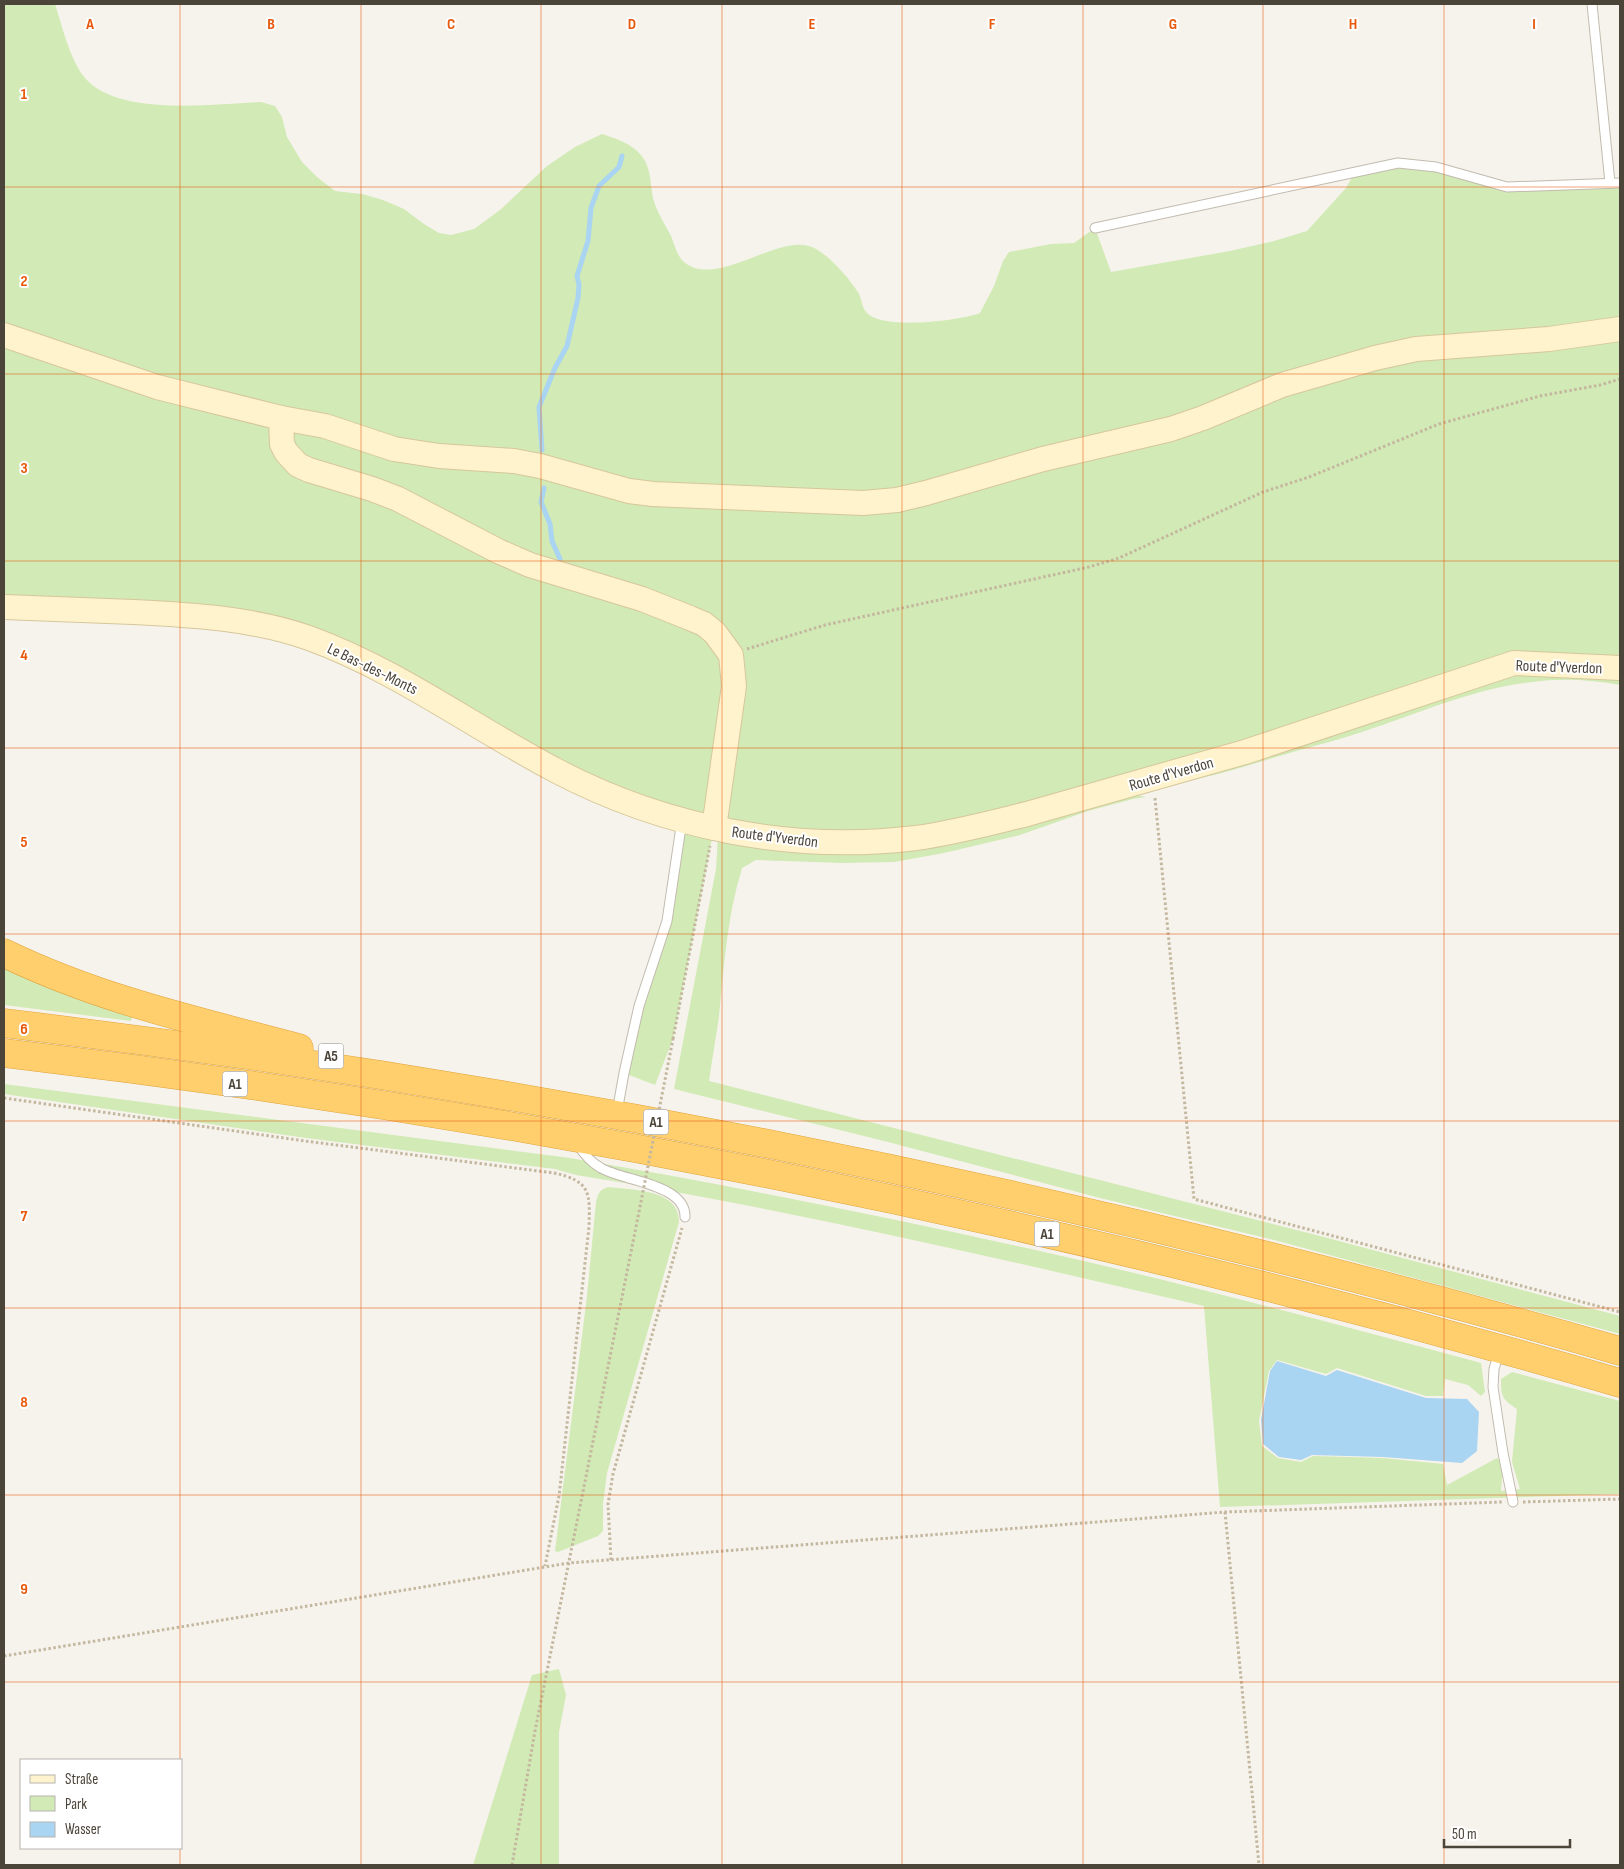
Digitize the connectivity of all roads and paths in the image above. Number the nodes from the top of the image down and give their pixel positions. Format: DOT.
graph roads {
  1 [pos="1592,4"];
  2 [pos="1610,183"];
  3 [pos="1620,183"];
  4 [pos="1095,228"];
  5 [pos="1620,329"];
  6 [pos="4,335"];
  7 [pos="1620,379"];
  8 [pos="281,418"];
  9 [pos="4,607"];
  10 [pos="732,655"];
  11 [pos="1620,668"];
  12 [pos="1153,778"];
  13 [pos="682,820"];
  14 [pos="714,828"];
  15 [pos="4,953"];
  16 [pos="4,1023"];
  17 [pos="4,1054"];
  18 [pos="440,1085"];
  19 [pos="4,1098"];
  20 [pos="616,1115"];
  21 [pos="574,1139"];
  22 [pos="685,1216"];
  23 [pos="1620,1312"];
  24 [pos="1500,1349"];
  25 [pos="1620,1351"];
  26 [pos="1620,1383"];
  27 [pos="1620,1498"];
  28 [pos="1512,1502"];
  29 [pos="1224,1512"];
  30 [pos="611,1560"];
  31 [pos="569,1563"];
  32 [pos="545,1566"];
  33 [pos="4,1656"];
  34 [pos="512,1865"];
  35 [pos="1260,1865"];
  1 -- 2 [label="lane"];
  2 -- 3 [label="lane"];
  2 -- 4 [label="lane"];
  5 -- 8 [label="street"];
  6 -- 8 [label="street"];
  7 -- 10 [label="path"];
  8 -- 10 [label="street"];
  9 -- 13 [label="street, Le Bas-des-Monts"];
  10 -- 14 [label="street"];
  11 -- 12 [label="street, Route d'Yverdon"];
  12 -- 14 [label="street, Route d'Yverdon"];
  12 -- 23 [label="path"];
  13 -- 14 [label="street, Le Bas-des-Monts"];
  13 -- 20 [label="lane"];
  14 -- 31 [label="path, bridge"];
  15 -- 18 [label="highway, A5"];
  16 -- 18 [label="highway, A1"];
  17 -- 21 [label="highway, A1"];
  18 -- 20 [label="highway, A1"];
  19 -- 32 [label="path"];
  20 -- 25 [label="highway, A1"];
  21 -- 22 [label="lane"];
  21 -- 24 [label="highway, A1"];
  22 -- 30 [label="path"];
  24 -- 26 [label="highway, A1"];
  24 -- 28 [label="lane"];
  27 -- 28 [label="path"];
  28 -- 29 [label="path"];
  29 -- 30 [label="path"];
  29 -- 35 [label="path"];
  30 -- 31 [label="path"];
  31 -- 32 [label="path"];
  31 -- 34 [label="path"];
  32 -- 33 [label="path"];
}
